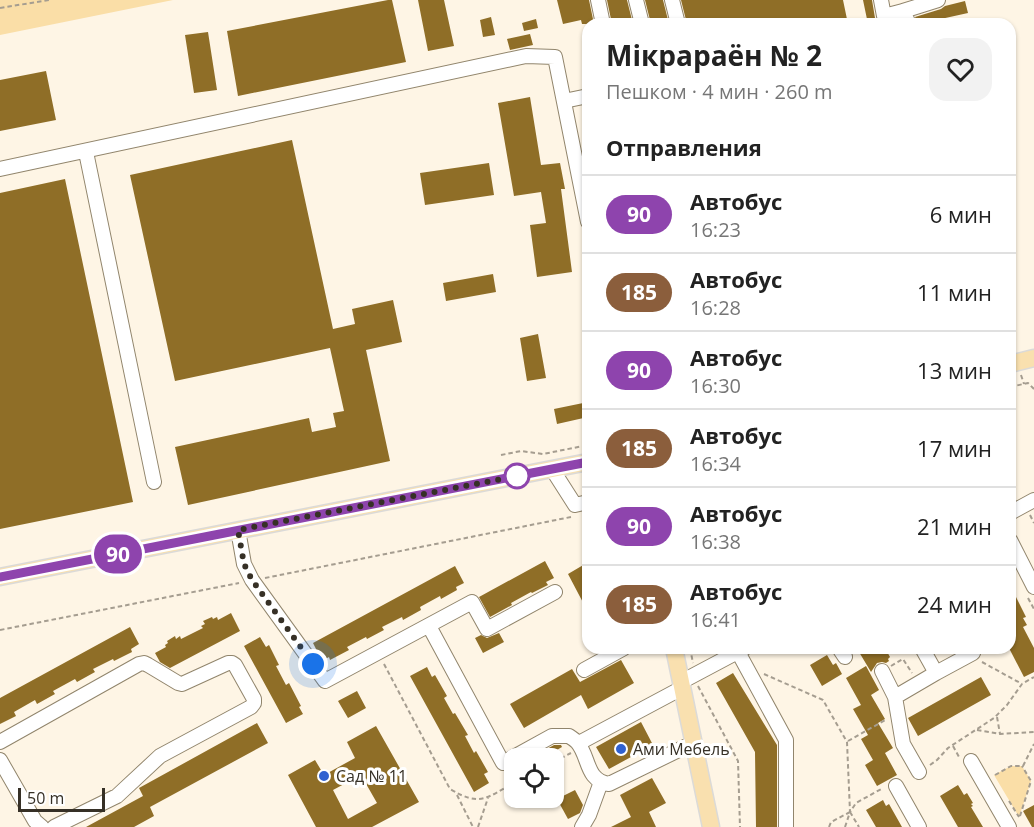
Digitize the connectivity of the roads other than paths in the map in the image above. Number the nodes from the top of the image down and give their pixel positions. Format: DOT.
graph roads {
  1 [pos="598,0"];
  2 [pos="636,0"];
  3 [pos="672,0"];
  4 [pos="881,0"];
  5 [pos="938,0"];
  6 [pos="917,3"];
  7 [pos="903,11"];
  8 [pos="602,18"];
  9 [pos="640,18"];
  10 [pos="676,18"];
  11 [pos="906,18"];
  12 [pos="582,97"];
  13 [pos="564,101"];
  14 [pos="86,152"];
  15 [pos="0,169"];
  16 [pos="582,192"];
  17 [pos="1034,358"];
  18 [pos="1016,362"];
  19 [pos="582,463"];
  20 [pos="552,469"];
  21 [pos="154,482"];
  22 [pos="1034,500"];
  23 [pos="582,503"];
  24 [pos="1016,510"];
  25 [pos="238,530"];
  26 [pos="1016,552"];
  27 [pos="0,577"];
  28 [pos="1034,587"];
  29 [pos="555,592"];
  30 [pos="429,626"];
  31 [pos="613,654"];
  32 [pos="676,654"];
  33 [pos="734,654"];
  34 [pos="743,654"];
  35 [pos="925,654"];
  36 [pos="975,656"];
  37 [pos="584,670"];
  38 [pos="882,671"];
  39 [pos="936,673"];
  40 [pos="686,682"];
  41 [pos="895,697"];
  42 [pos="0,742"];
  43 [pos="579,743"];
  44 [pos="693,743"];
  45 [pos="0,760"];
  46 [pos="971,761"];
  47 [pos="919,772"];
  48 [pos="601,782"];
  49 [pos="896,786"];
  50 [pos="42,827"];
  51 [pos="54,827"];
  52 [pos="582,827"];
  53 [pos="711,827"];
  54 [pos="786,827"];
  55 [pos="919,827"];
  56 [pos="1009,827"];
  1 -- 8 [label="lane"];
  2 -- 9 [label="lane"];
  3 -- 10 [label="lane"];
  4 -- 7 [label="lane"];
  5 -- 6 [label="lane"];
  6 -- 7 [label="lane"];
  7 -- 11 [label="lane"];
  12 -- 13 [label="lane"];
  13 -- 14 [label="lane"];
  13 -- 16 [label="lane"];
  14 -- 15 [label="lane"];
  14 -- 21 [label="lane"];
  17 -- 18 [label="main road"];
  19 -- 20 [label="main road"];
  20 -- 23 [label="lane"];
  20 -- 25 [label="main road"];
  22 -- 24 [label="lane"];
  25 -- 27 [label="main road"];
  25 -- 30 [label="lane"];
  26 -- 28 [label="lane"];
  29 -- 30 [label="lane"];
  30 -- 43 [label="lane"];
  31 -- 37 [label="lane"];
  32 -- 40 [label="main road"];
  33 -- 40 [label="lane"];
  34 -- 54 [label="lane"];
  35 -- 39 [label="lane"];
  36 -- 39 [label="lane"];
  38 -- 41 [label="lane"];
  39 -- 41 [label="lane"];
  40 -- 43 [label="lane"];
  40 -- 44 [label="main road"];
  41 -- 47 [label="lane"];
  42 -- 51 [label="lane"];
  43 -- 48 [label="lane"];
  44 -- 48 [label="lane"];
  44 -- 53 [label="main road"];
  45 -- 50 [label="lane"];
  46 -- 56 [label="lane"];
  48 -- 52 [label="lane"];
  49 -- 55 [label="lane"];
}
